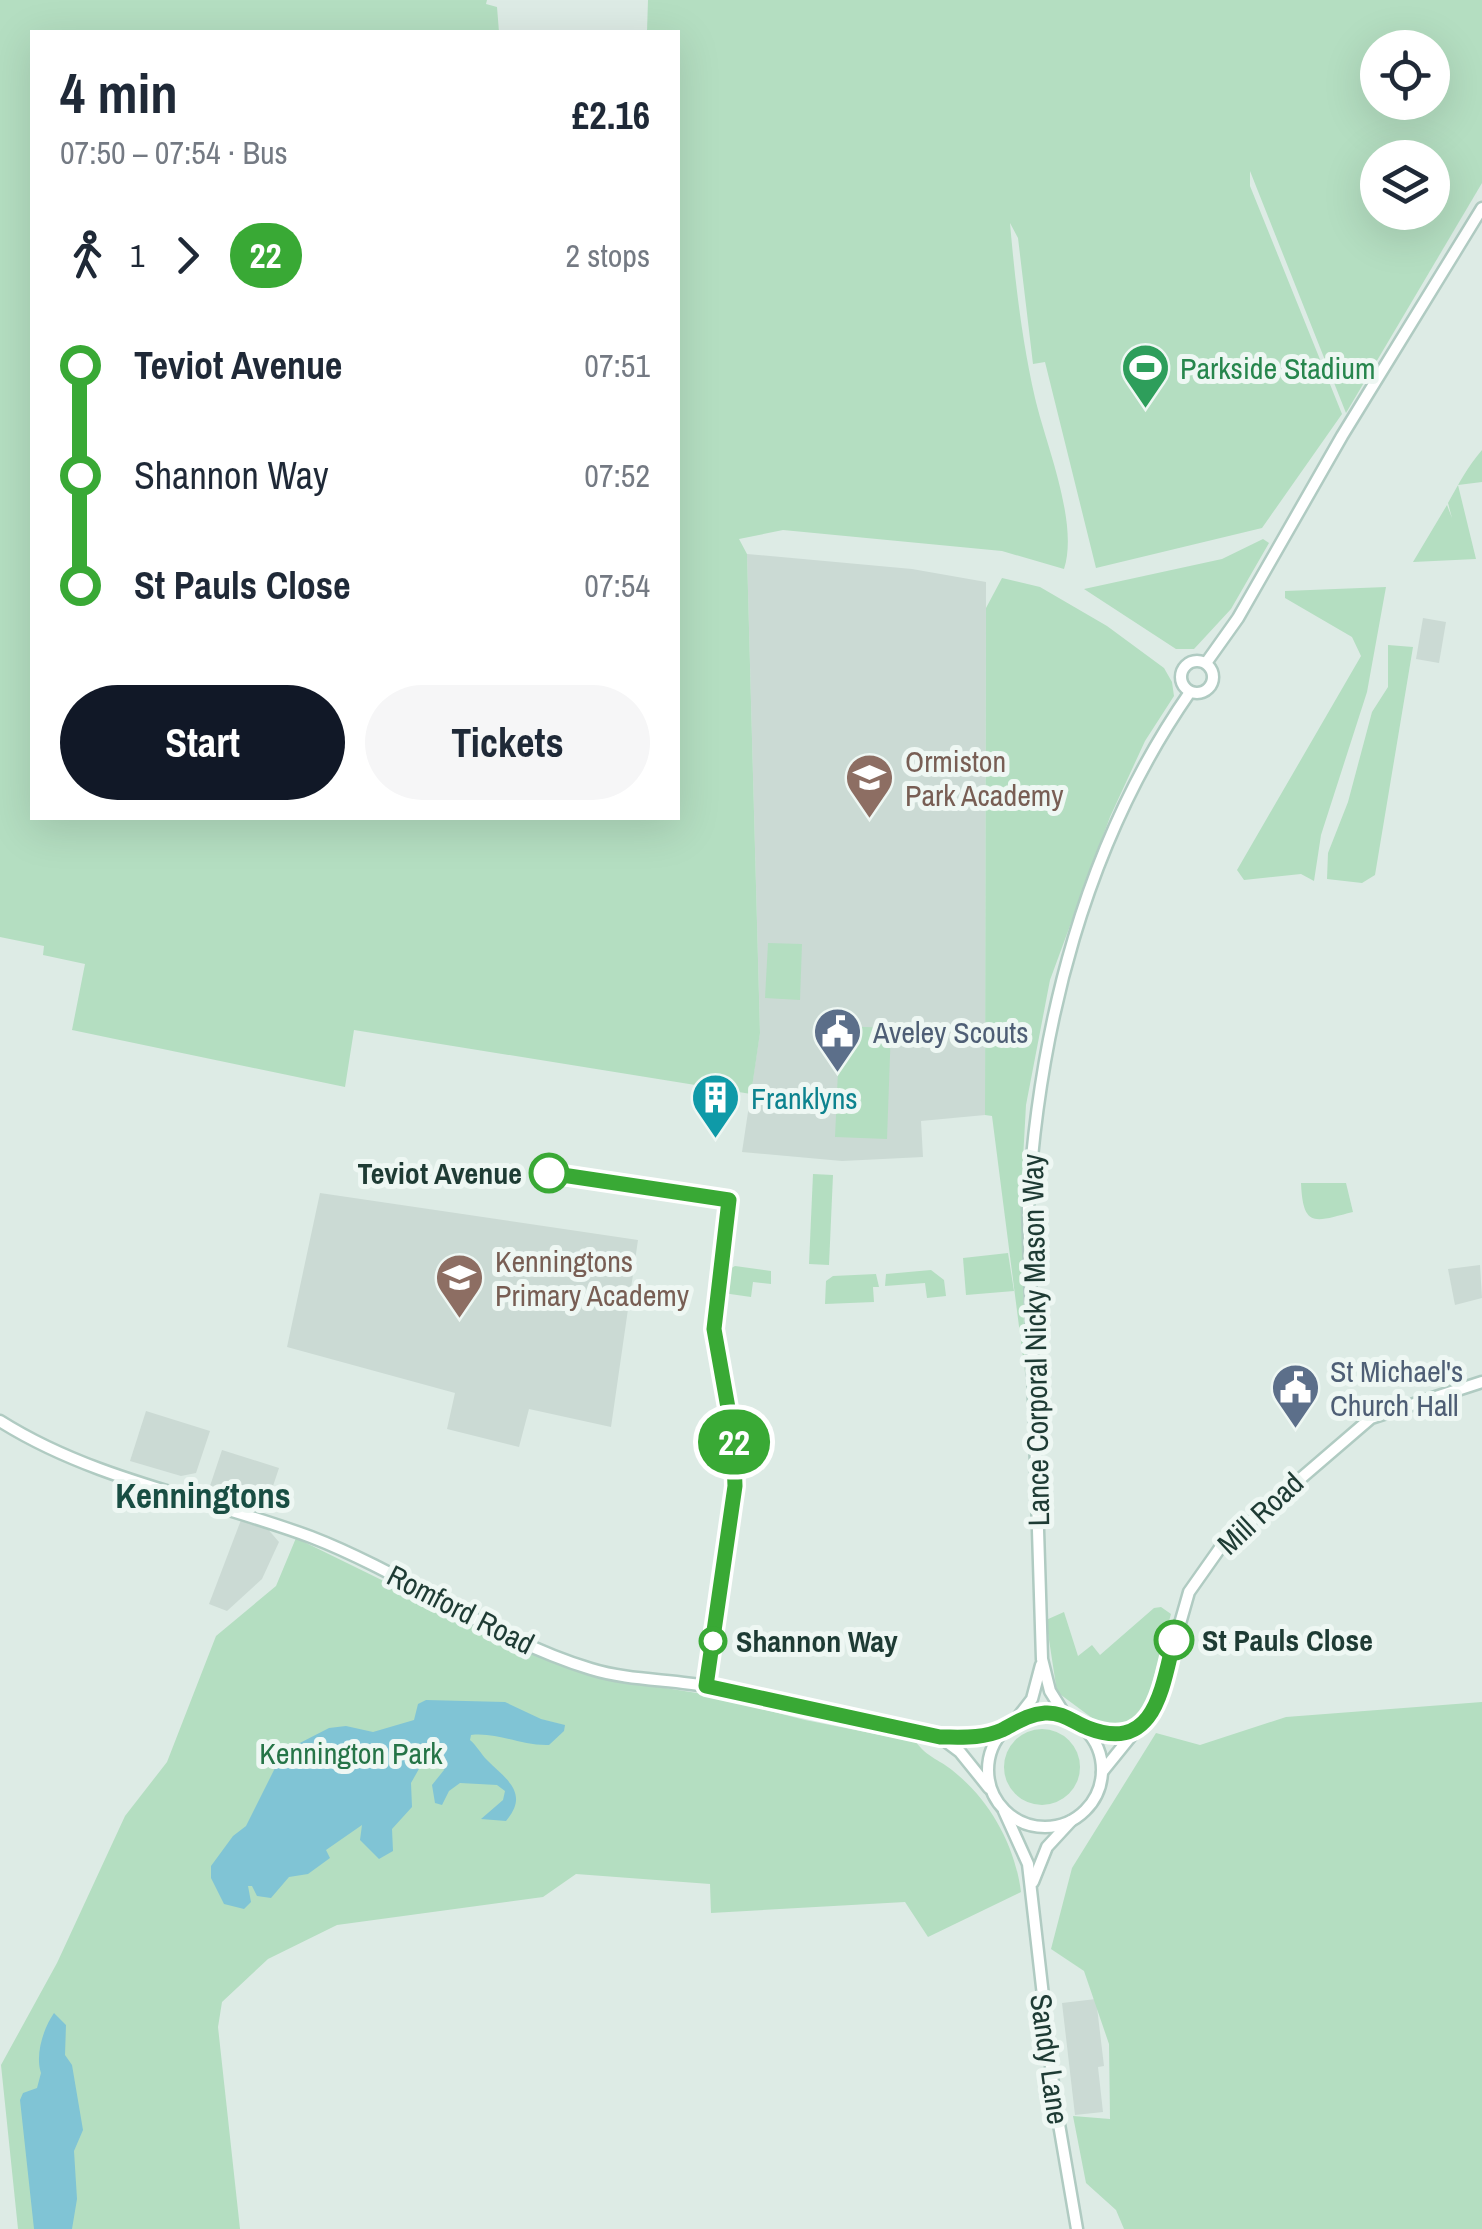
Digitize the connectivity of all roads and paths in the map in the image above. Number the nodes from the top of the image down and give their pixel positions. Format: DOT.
graph roads {
  1 [pos="1482,208"];
  2 [pos="1206,662"];
  3 [pos="1190,692"];
  4 [pos="1482,1382"];
  5 [pos="0,1421"];
  6 [pos="1042,1659"];
  7 [pos="1065,1716"];
  8 [pos="1014,1722"];
  9 [pos="1084,1727"];
  10 [pos="1001,1730"];
  11 [pos="1131,1733"];
  12 [pos="940,1737"];
  13 [pos="1102,1772"];
  14 [pos="990,1789"];
  15 [pos="1004,1811"];
  16 [pos="1071,1821"];
  17 [pos="1032,1888"];
  18 [pos="1077,2229"];
  1 -- 2 [label="main road"];
  2 -- 3 [label="main road"];
  2 -- 3 [label="main road"];
  3 -- 6 [label="main road, Lance Corporal Nicky Mason Way"];
  4 -- 11 [label="main road, Mill Road"];
  5 -- 12 [label="main road, Romford Road"];
  6 -- 7 [label="main road, Lance Corporal Nicky Mason Way"];
  6 -- 8 [label="main road, Lance Corporal Nicky Mason Way"];
  7 -- 8 [label="main road"];
  7 -- 9 [label="main road"];
  8 -- 10 [label="main road"];
  9 -- 11 [label="main road"];
  9 -- 13 [label="main road"];
  10 -- 12 [label="main road, Romford Road"];
  10 -- 14 [label="main road"];
  11 -- 13 [label="main road, Mill Road"];
  12 -- 14 [label="main road"];
  13 -- 16 [label="main road"];
  14 -- 15 [label="main road"];
  15 -- 16 [label="main road"];
  15 -- 17 [label="main road, Sandy Lane"];
  16 -- 17 [label="main road, Sandy Lane"];
  17 -- 18 [label="main road, Sandy Lane"];
}
